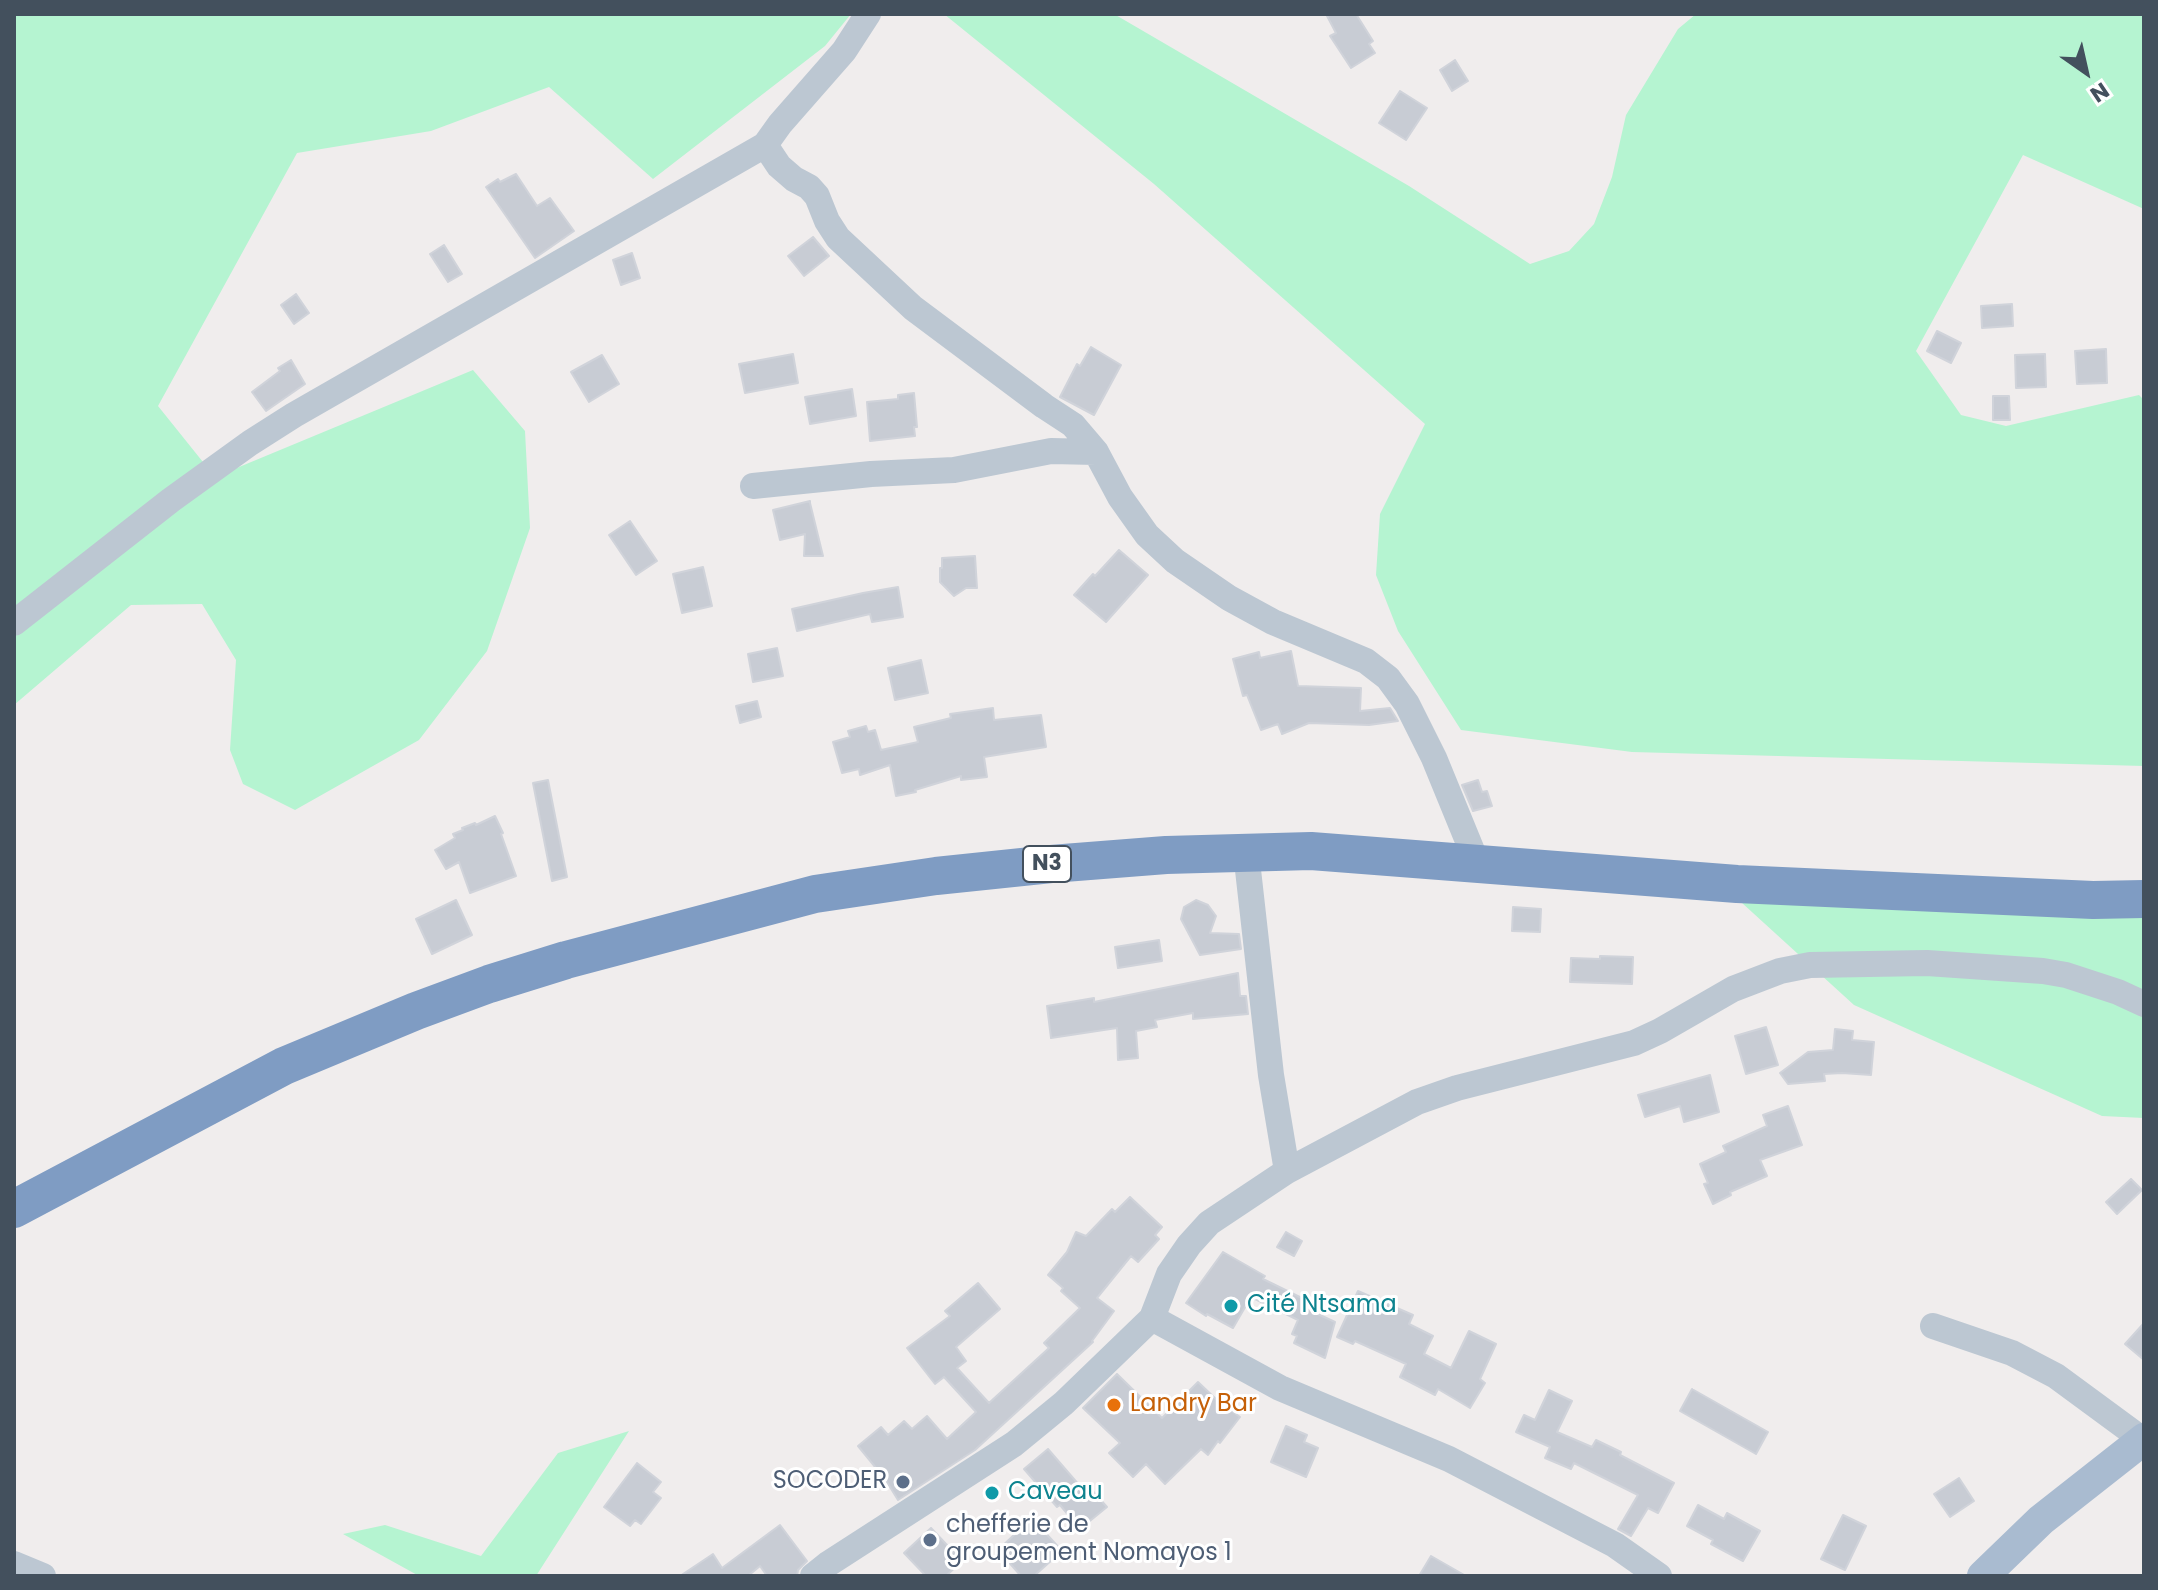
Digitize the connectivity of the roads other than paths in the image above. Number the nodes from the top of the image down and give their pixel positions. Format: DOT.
graph roads {
  1 [pos="868,14"];
  2 [pos="765,145"];
  3 [pos="1096,452"];
  4 [pos="753,486"];
  5 [pos="14,623"];
  6 [pos="1246,852"];
  7 [pos="1477,863"];
  8 [pos="2144,899"];
  9 [pos="2144,1004"];
  10 [pos="1287,1171"];
  11 [pos="14,1209"];
  12 [pos="1152,1318"];
  13 [pos="1933,1326"];
  14 [pos="2144,1439"];
  15 [pos="14,1564"];
  16 [pos="43,1576"];
  17 [pos="813,1576"];
  18 [pos="1659,1576"];
  19 [pos="1983,1576"];
  1 -- 2 [label="street"];
  2 -- 3 [label="street"];
  2 -- 5 [label="street"];
  3 -- 4 [label="street"];
  3 -- 7 [label="street"];
  6 -- 7 [label="highway, N3"];
  6 -- 10 [label="street"];
  6 -- 11 [label="highway, N3"];
  7 -- 8 [label="highway, N3"];
  9 -- 10 [label="street"];
  10 -- 12 [label="street"];
  12 -- 17 [label="street"];
  12 -- 18 [label="street"];
  13 -- 14 [label="street"];
  14 -- 19 [label="main road"];
  15 -- 16 [label="street"];
}
